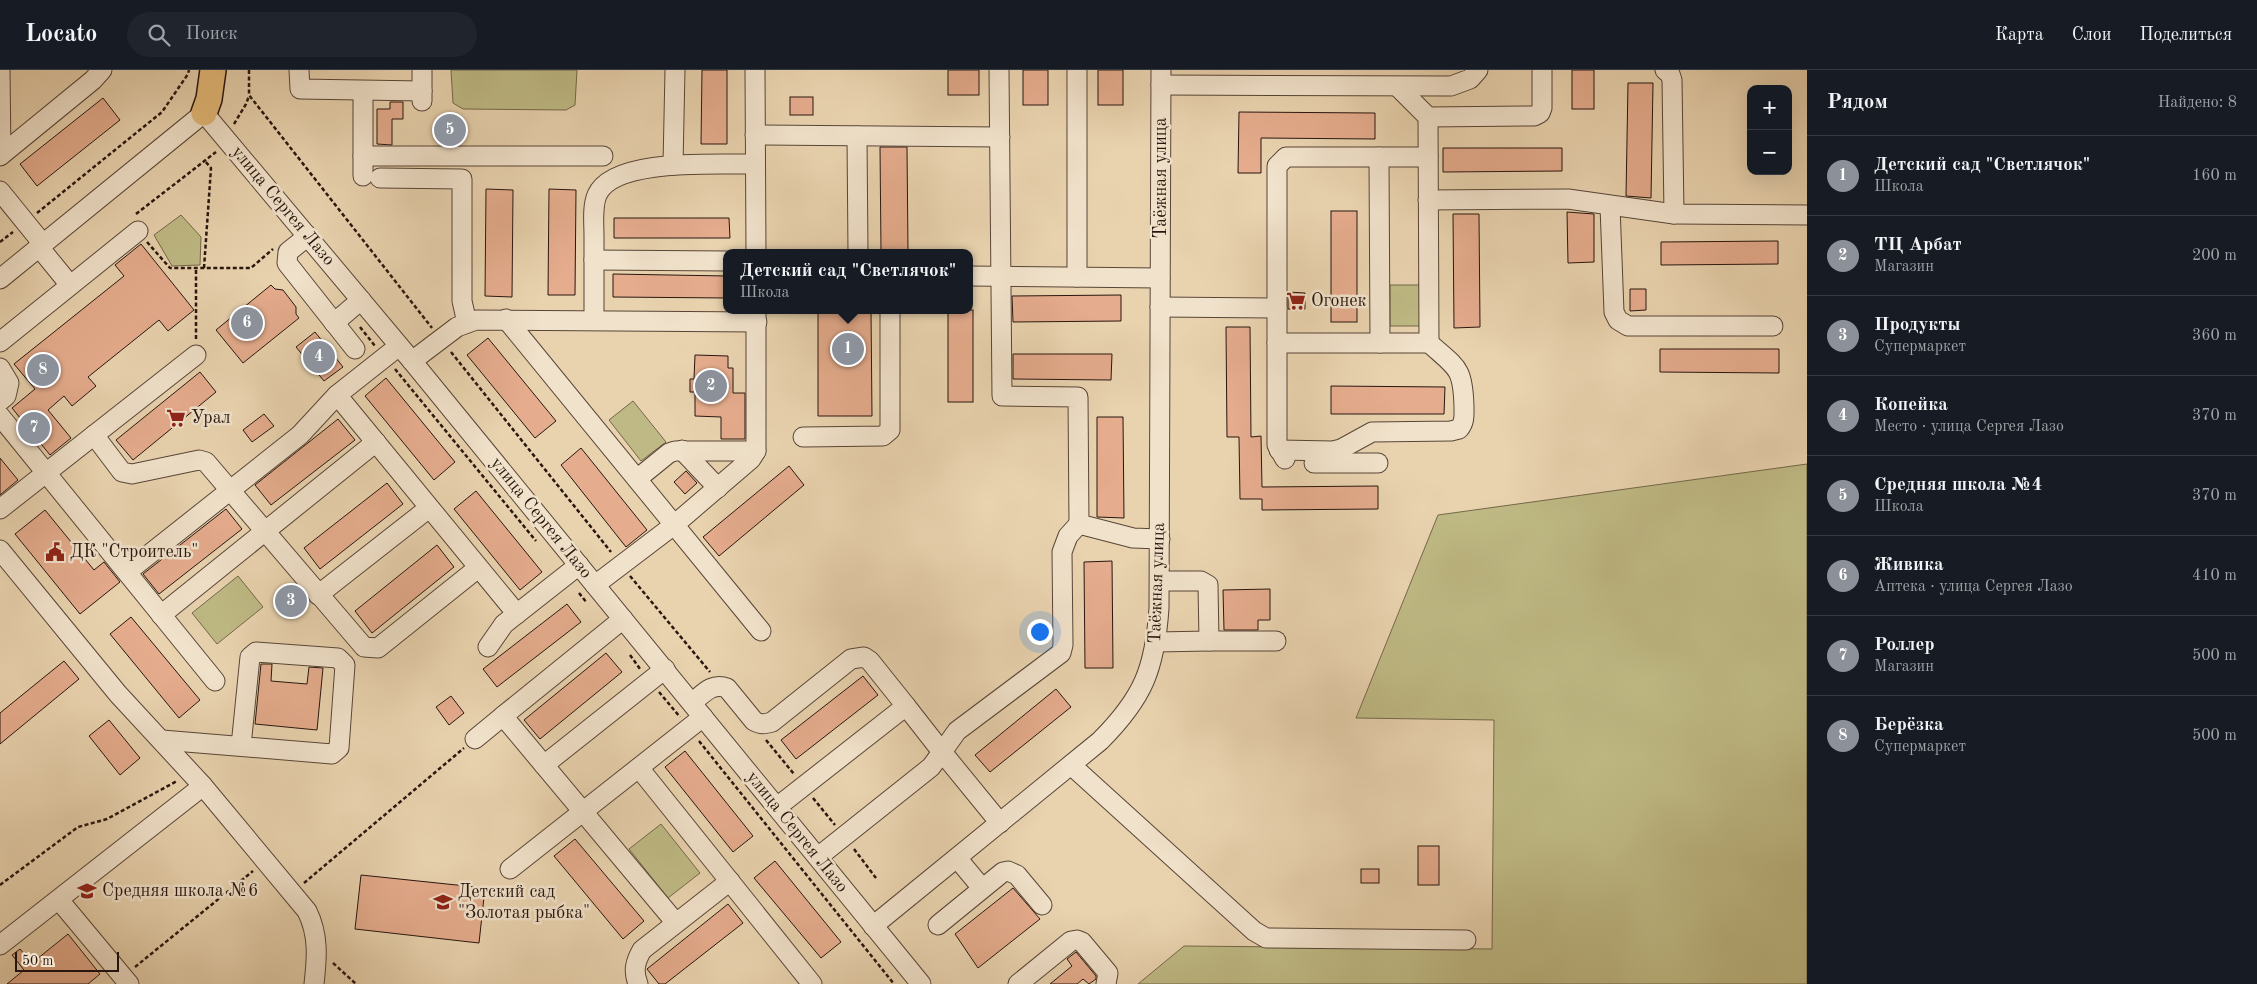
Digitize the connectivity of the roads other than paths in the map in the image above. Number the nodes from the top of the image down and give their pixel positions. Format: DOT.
graph roads {
  1 [pos="0,70"];
  2 [pos="102,70"];
  3 [pos="213,70"];
  4 [pos="300,70"];
  5 [pos="422,70"];
  6 [pos="675,70"];
  7 [pos="755,70"];
  8 [pos="999,70"];
  9 [pos="1077,70"];
  10 [pos="1478,70"];
  11 [pos="1542,70"];
  12 [pos="1665,70"];
  13 [pos="1161,77"];
  14 [pos="1398,87"];
  15 [pos="363,91"];
  16 [pos="204,113"];
  17 [pos="1428,117"];
  18 [pos="755,135"];
  19 [pos="857,136"];
  20 [pos="1000,137"];
  21 [pos="1,155"];
  22 [pos="363,156"];
  23 [pos="603,156"];
  24 [pos="1379,157"];
  25 [pos="1428,157"];
  26 [pos="755,164"];
  27 [pos="673,165"];
  28 [pos="0,191"];
  29 [pos="1428,200"];
  30 [pos="1610,206"];
  31 [pos="1674,214"];
  32 [pos="1807,214"];
  33 [pos="138,231"];
  34 [pos="308,236"];
  35 [pos="41,245"];
  36 [pos="756,249"];
  37 [pos="858,249"];
  38 [pos="594,260"];
  39 [pos="723,261"];
  40 [pos="973,276"];
  41 [pos="1002,276"];
  42 [pos="1077,277"];
  43 [pos="1160,278"];
  44 [pos="0,279"];
  45 [pos="70,286"];
  46 [pos="361,300"];
  47 [pos="1160,307"];
  48 [pos="1277,308"];
  49 [pos="890,314"];
  50 [pos="756,316"];
  51 [pos="506,319"];
  52 [pos="594,320"];
  53 [pos="467,322"];
  54 [pos="334,323"];
  55 [pos="1774,326"];
  56 [pos="0,342"];
  57 [pos="1277,343"];
  58 [pos="1380,343"];
  59 [pos="1429,343"];
  60 [pos="399,346"];
  61 [pos="355,349"];
  62 [pos="196,355"];
  63 [pos="412,361"];
  64 [pos="0,368"];
  65 [pos="338,395"];
  66 [pos="0,401"];
  67 [pos="0,416"];
  68 [pos="94,435"];
  69 [pos="803,437"];
  70 [pos="376,442"];
  71 [pos="682,450"];
  72 [pos="1279,450"];
  73 [pos="756,452"];
  74 [pos="1378,462"];
  75 [pos="46,473"];
  76 [pos="637,479"];
  77 [pos="718,488"];
  78 [pos="231,491"];
  79 [pos="429,508"];
  80 [pos="0,509"];
  81 [pos="1079,524"];
  82 [pos="674,525"];
  83 [pos="266,532"];
  84 [pos="1160,540"];
  85 [pos="0,550"];
  86 [pos="579,565"];
  87 [pos="478,568"];
  88 [pos="127,572"];
  89 [pos="1160,581"];
  90 [pos="595,585"];
  91 [pos="318,595"];
  92 [pos="517,614"];
  93 [pos="161,615"];
  94 [pos="622,619"];
  95 [pos="761,631"];
  96 [pos="1157,642"];
  97 [pos="1209,642"];
  98 [pos="1276,642"];
  99 [pos="488,647"];
  100 [pos="664,669"];
  101 [pos="215,681"];
  102 [pos="906,706"];
  103 [pos="698,710"];
  104 [pos="503,716"];
  105 [pos="475,739"];
  106 [pos="162,740"];
  107 [pos="241,746"];
  108 [pos="942,752"];
  109 [pos="544,765"];
  110 [pos="1071,765"];
  111 [pos="640,768"];
  112 [pos="198,780"];
  113 [pos="777,807"];
  114 [pos="583,813"];
  115 [pos="1000,823"];
  116 [pos="818,856"];
  117 [pos="957,858"];
  118 [pos="510,869"];
  119 [pos="730,881"];
  120 [pos="982,888"];
  121 [pos="59,900"];
  122 [pos="1042,905"];
  123 [pos="676,923"];
  124 [pos="938,925"];
  125 [pos="873,926"];
  126 [pos="1466,940"];
  127 [pos="0,945"];
  128 [pos="126,981"];
  129 [pos="314,984"];
  130 [pos="638,984"];
  131 [pos="812,984"];
  132 [pos="921,984"];
  133 [pos="1018,984"];
  134 [pos="1106,984"];
  1 -- 21 [label="street"];
  2 -- 21 [label="street"];
  3 -- 16 [label="main road"];
  4 -- 15 [label="street"];
  5 -- 15 [label="street"];
  6 -- 27 [label="street"];
  7 -- 18 [label="street"];
  8 -- 20 [label="street"];
  9 -- 42 [label="street"];
  10 -- 14 [label="street"];
  11 -- 17 [label="street"];
  12 -- 31 [label="street"];
  13 -- 14 [label="street"];
  13 -- 43 [label="street, Таёжная улица"];
  14 -- 17 [label="street"];
  15 -- 22 [label="street"];
  16 -- 34 [label="street, улица Сергея Лазо"];
  16 -- 35 [label="street"];
  17 -- 25 [label="street"];
  18 -- 19 [label="street"];
  18 -- 26 [label="street"];
  19 -- 20 [label="street"];
  19 -- 37 [label="street"];
  20 -- 41 [label="street"];
  22 -- 23 [label="street"];
  22 -- 53 [label="street"];
  24 -- 25 [label="street"];
  24 -- 48 [label="street"];
  24 -- 58 [label="street"];
  25 -- 29 [label="street"];
  26 -- 27 [label="street"];
  26 -- 36 [label="street"];
  27 -- 38 [label="street"];
  28 -- 35 [label="street"];
  29 -- 30 [label="street"];
  29 -- 59 [label="street"];
  30 -- 31 [label="street"];
  30 -- 55 [label="street"];
  31 -- 32 [label="street"];
  33 -- 45 [label="street"];
  34 -- 46 [label="street, улица Сергея Лазо"];
  34 -- 54 [label="street"];
  35 -- 44 [label="street"];
  35 -- 45 [label="street"];
  38 -- 39 [label="street"];
  38 -- 52 [label="street"];
  40 -- 41 [label="street"];
  41 -- 42 [label="street"];
  41 -- 81 [label="street"];
  42 -- 43 [label="street"];
  43 -- 47 [label="street, Таёжная улица"];
  45 -- 56 [label="street"];
  46 -- 54 [label="street"];
  46 -- 60 [label="street, улица Сергея Лазо"];
  47 -- 48 [label="street"];
  47 -- 84 [label="street, Таёжная улица"];
  48 -- 57 [label="street"];
  49 -- 69 [label="street"];
  50 -- 52 [label="street"];
  50 -- 73 [label="street"];
  51 -- 52 [label="street"];
  51 -- 53 [label="street"];
  51 -- 76 [label="street"];
  53 -- 63 [label="street"];
  54 -- 61 [label="street"];
  57 -- 58 [label="street"];
  57 -- 72 [label="street"];
  58 -- 59 [label="street"];
  59 -- 72 [label="street"];
  60 -- 63 [label="street, улица Сергея Лазо"];
  60 -- 65 [label="street"];
  62 -- 68 [label="street"];
  63 -- 86 [label="street, улица Сергея Лазо"];
  64 -- 66 [label="street"];
  65 -- 70 [label="street"];
  65 -- 78 [label="street"];
  67 -- 75 [label="street"];
  68 -- 75 [label="street"];
  68 -- 78 [label="street"];
  70 -- 79 [label="street"];
  70 -- 83 [label="street"];
  71 -- 73 [label="street"];
  71 -- 76 [label="street"];
  71 -- 77 [label="street"];
  72 -- 74 [label="street"];
  73 -- 77 [label="street"];
  75 -- 80 [label="street"];
  75 -- 88 [label="street"];
  76 -- 82 [label="street"];
  77 -- 82 [label="street"];
  78 -- 83 [label="street"];
  78 -- 88 [label="street"];
  79 -- 87 [label="street"];
  79 -- 91 [label="street"];
  81 -- 84 [label="street"];
  81 -- 108 [label="street"];
  82 -- 90 [label="street"];
  82 -- 95 [label="street"];
  83 -- 91 [label="street"];
  83 -- 93 [label="street"];
  84 -- 89 [label="street, Таёжная улица"];
  85 -- 106 [label="street"];
  86 -- 90 [label="street, улица Сергея Лазо"];
  86 -- 92 [label="street"];
  87 -- 91 [label="street"];
  87 -- 92 [label="street"];
  88 -- 93 [label="street"];
  89 -- 96 [label="street, Таёжная улица"];
  89 -- 97 [label="street"];
  90 -- 94 [label="street, улица Сергея Лазо"];
  92 -- 99 [label="street"];
  93 -- 101 [label="street"];
  94 -- 100 [label="street, улица Сергея Лазо"];
  94 -- 104 [label="street"];
  96 -- 97 [label="street"];
  96 -- 110 [label="street, Таёжная улица"];
  97 -- 98 [label="street"];
  100 -- 103 [label="street, улица Сергея Лазо"];
  100 -- 109 [label="street"];
  102 -- 103 [label="street"];
  102 -- 108 [label="street"];
  102 -- 113 [label="street"];
  103 -- 111 [label="street"];
  103 -- 113 [label="street, улица Сергея Лазо"];
  104 -- 105 [label="street"];
  104 -- 109 [label="street"];
  106 -- 107 [label="street"];
  106 -- 112 [label="street"];
  107 -- 107 [label="street"];
  108 -- 115 [label="street"];
  108 -- 116 [label="street"];
  109 -- 114 [label="street"];
  110 -- 115 [label="street, Таёжная улица"];
  110 -- 126 [label="street"];
  111 -- 114 [label="street"];
  111 -- 119 [label="street"];
  112 -- 121 [label="street"];
  112 -- 129 [label="street"];
  113 -- 116 [label="street, улица Сергея Лазо"];
  114 -- 118 [label="street"];
  114 -- 123 [label="street"];
  115 -- 117 [label="street, Таёжная улица"];
  116 -- 125 [label="street, улица Сергея Лазо"];
  117 -- 120 [label="street"];
  117 -- 125 [label="street, Таёжная улица"];
  119 -- 123 [label="street"];
  119 -- 131 [label="street"];
  120 -- 122 [label="street"];
  120 -- 124 [label="street"];
  121 -- 127 [label="street"];
  121 -- 128 [label="street"];
  123 -- 130 [label="street"];
  125 -- 132 [label="street"];
  133 -- 134 [label="street"];
}
